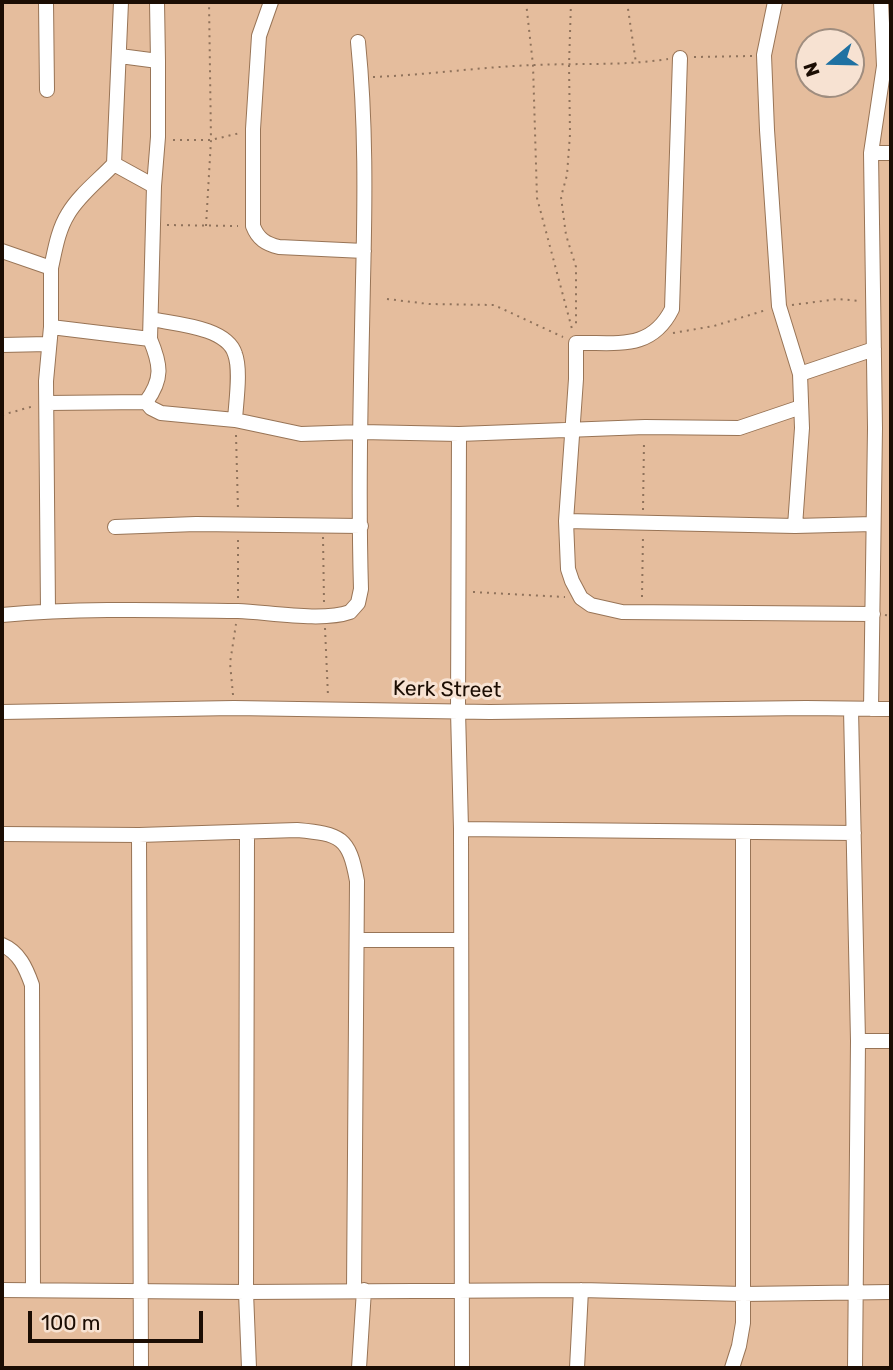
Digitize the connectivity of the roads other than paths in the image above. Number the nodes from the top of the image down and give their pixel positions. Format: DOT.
graph roads {
  1 [pos="46,2"];
  2 [pos="121,2"];
  3 [pos="157,2"];
  4 [pos="271,2"];
  5 [pos="775,2"];
  6 [pos="881,2"];
  7 [pos="358,42"];
  8 [pos="120,56"];
  9 [pos="680,58"];
  10 [pos="158,61"];
  11 [pos="47,90"];
  12 [pos="871,153"];
  13 [pos="891,153"];
  14 [pos="114,164"];
  15 [pos="154,186"];
  16 [pos="2,251"];
  17 [pos="364,251"];
  18 [pos="51,268"];
  19 [pos="151,319"];
  20 [pos="51,327"];
  21 [pos="150,339"];
  22 [pos="48,344"];
  23 [pos="2,345"];
  24 [pos="874,349"];
  25 [pos="800,374"];
  26 [pos="146,402"];
  27 [pos="47,403"];
  28 [pos="801,407"];
  29 [pos="235,420"];
  30 [pos="571,430"];
  31 [pos="361,432"];
  32 [pos="459,434"];
  33 [pos="566,521"];
  34 [pos="873,524"];
  35 [pos="361,526"];
  36 [pos="795,526"];
  37 [pos="115,527"];
  38 [pos="48,611"];
  39 [pos="873,614"];
  40 [pos="2,615"];
  41 [pos="851,709"];
  42 [pos="871,709"];
  43 [pos="891,709"];
  44 [pos="458,711"];
  45 [pos="2,712"];
  46 [pos="461,829"];
  47 [pos="743,832"];
  48 [pos="247,833"];
  49 [pos="854,833"];
  50 [pos="2,834"];
  51 [pos="139,835"];
  52 [pos="357,940"];
  53 [pos="460,940"];
  54 [pos="2,944"];
  55 [pos="858,1041"];
  56 [pos="891,1041"];
  57 [pos="2,1290"];
  58 [pos="33,1290"];
  59 [pos="359,1290"];
  60 [pos="581,1290"];
  61 [pos="141,1291"];
  62 [pos="461,1291"];
  63 [pos="246,1292"];
  64 [pos="891,1292"];
  65 [pos="743,1294"];
  66 [pos="855,1294"];
  67 [pos="141,1368"];
  68 [pos="249,1368"];
  69 [pos="359,1368"];
  70 [pos="462,1368"];
  71 [pos="577,1368"];
  72 [pos="732,1368"];
  73 [pos="855,1368"];
  1 -- 11 [label="street"];
  2 -- 8 [label="street"];
  3 -- 10 [label="street"];
  4 -- 17 [label="street"];
  5 -- 25 [label="street"];
  6 -- 12 [label="street"];
  7 -- 17 [label="street"];
  8 -- 10 [label="street"];
  8 -- 14 [label="street"];
  9 -- 30 [label="street"];
  10 -- 15 [label="street"];
  12 -- 13 [label="street"];
  12 -- 24 [label="street"];
  14 -- 15 [label="street"];
  14 -- 18 [label="street"];
  15 -- 19 [label="street"];
  16 -- 18 [label="street"];
  17 -- 31 [label="street"];
  18 -- 20 [label="street"];
  19 -- 21 [label="street"];
  19 -- 29 [label="street"];
  20 -- 21 [label="street"];
  20 -- 22 [label="street"];
  21 -- 26 [label="street"];
  22 -- 23 [label="street"];
  22 -- 27 [label="street"];
  24 -- 25 [label="street"];
  24 -- 34 [label="street"];
  25 -- 28 [label="street"];
  26 -- 27 [label="street"];
  26 -- 29 [label="street"];
  27 -- 38 [label="street"];
  28 -- 30 [label="street"];
  28 -- 36 [label="street"];
  29 -- 31 [label="street"];
  30 -- 32 [label="street"];
  30 -- 33 [label="street"];
  31 -- 32 [label="street"];
  31 -- 35 [label="street"];
  32 -- 44 [label="street"];
  33 -- 36 [label="street"];
  33 -- 39 [label="street"];
  34 -- 36 [label="street"];
  34 -- 39 [label="street"];
  35 -- 37 [label="street"];
  35 -- 38 [label="street"];
  38 -- 40 [label="street"];
  39 -- 42 [label="street"];
  41 -- 42 [label="street, Kerk Street"];
  41 -- 44 [label="street, Kerk Street"];
  41 -- 49 [label="street"];
  42 -- 43 [label="street, Kerk Street"];
  44 -- 45 [label="street, Kerk Street"];
  44 -- 46 [label="street"];
  46 -- 47 [label="street"];
  46 -- 53 [label="street"];
  47 -- 49 [label="street"];
  47 -- 65 [label="street"];
  48 -- 51 [label="street"];
  48 -- 52 [label="street"];
  48 -- 63 [label="street"];
  49 -- 55 [label="street"];
  50 -- 51 [label="street"];
  51 -- 61 [label="street"];
  52 -- 53 [label="street"];
  52 -- 59 [label="street"];
  53 -- 62 [label="street"];
  54 -- 58 [label="street"];
  55 -- 56 [label="street"];
  55 -- 66 [label="street"];
  57 -- 58 [label="street"];
  58 -- 61 [label="street"];
  59 -- 62 [label="street"];
  59 -- 63 [label="street"];
  59 -- 69 [label="street"];
  60 -- 62 [label="street"];
  60 -- 65 [label="street"];
  60 -- 71 [label="street"];
  61 -- 63 [label="street"];
  61 -- 67 [label="street"];
  62 -- 70 [label="street"];
  63 -- 68 [label="street"];
  64 -- 66 [label="street"];
  65 -- 66 [label="street"];
  65 -- 72 [label="street"];
  66 -- 73 [label="street"];
}
